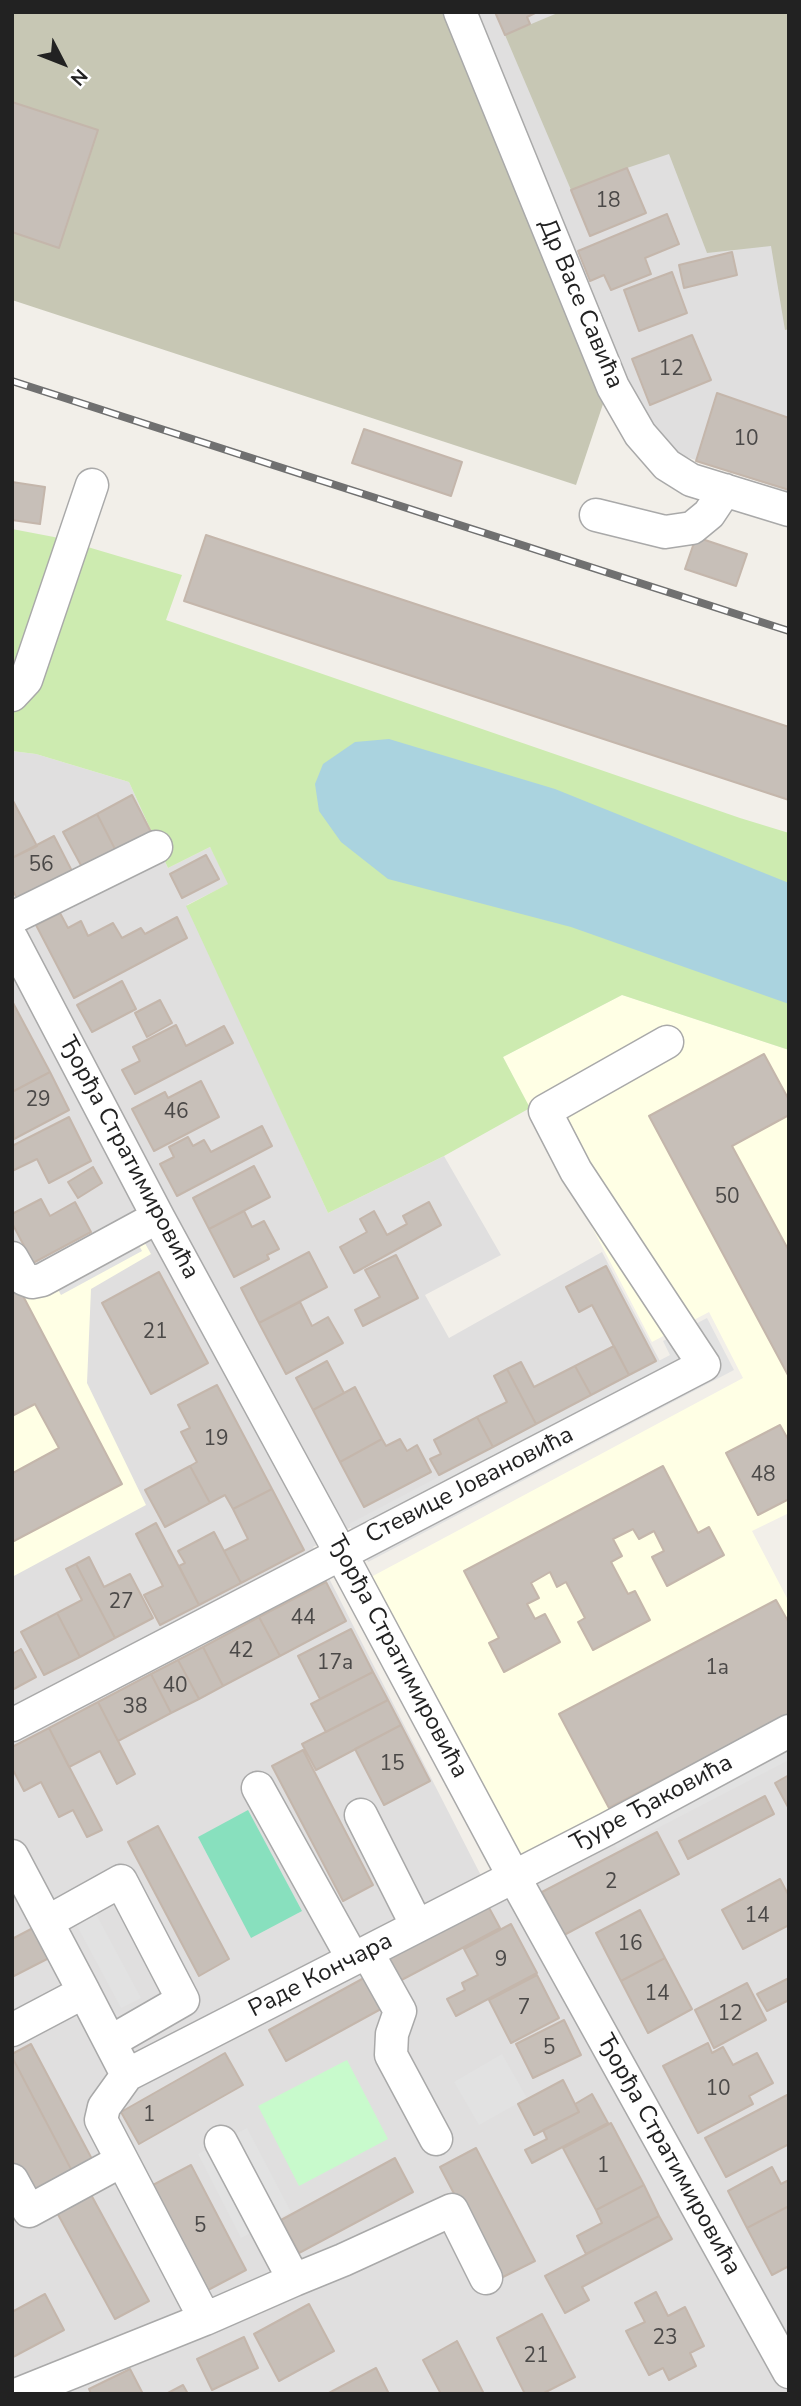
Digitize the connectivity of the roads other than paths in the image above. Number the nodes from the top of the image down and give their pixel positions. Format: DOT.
graph roads {
  1 [pos="460,12"];
  2 [pos="92,485"];
  3 [pos="725,490"];
  4 [pos="789,510"];
  5 [pos="596,515"];
  6 [pos="12,695"];
  7 [pos="156,847"];
  8 [pos="12,918"];
  9 [pos="12,939"];
  10 [pos="667,1042"];
  11 [pos="158,1217"];
  12 [pos="12,1258"];
  13 [pos="341,1553"];
  14 [pos="12,1724"];
  15 [pos="789,1731"];
  16 [pos="258,1788"];
  17 [pos="361,1815"];
  18 [pos="12,1856"];
  19 [pos="514,1877"];
  20 [pos="49,1922"];
  21 [pos="417,1926"];
  22 [pos="360,1956"];
  23 [pos="84,1992"];
  24 [pos="12,2030"];
  25 [pos="110,2042"];
  26 [pos="127,2075"];
  27 [pos="436,2139"];
  28 [pos="221,2142"];
  29 [pos="121,2161"];
  30 [pos="12,2180"];
  31 [pos="486,2278"];
  32 [pos="293,2280"];
  33 [pos="205,2319"];
  34 [pos="789,2372"];
  35 [pos="18,2394"];
  1 -- 3 [label="street, Др Васе Савића"];
  2 -- 6 [label="street"];
  3 -- 4 [label="street, Др Васе Савића"];
  3 -- 5 [label="street"];
  7 -- 8 [label="street"];
  9 -- 11 [label="street, Ђорђа Стратимировића"];
  10 -- 13 [label="street, Стевице Јовановића"];
  11 -- 12 [label="street"];
  11 -- 13 [label="street, Ђорђа Стратимировића"];
  13 -- 14 [label="street, Стевице Јовановића"];
  13 -- 19 [label="street, Ђорђа Стратимировића"];
  15 -- 19 [label="street, Ђуре Ђаковића"];
  16 -- 22 [label="street"];
  17 -- 21 [label="street"];
  18 -- 20 [label="street"];
  19 -- 21 [label="street, Раде Кончара"];
  19 -- 34 [label="street, Ђорђа Стратимировића"];
  20 -- 23 [label="street"];
  20 -- 25 [label="street"];
  21 -- 22 [label="street, Раде Кончара"];
  22 -- 26 [label="street, Раде Кончара"];
  22 -- 27 [label="street"];
  23 -- 24 [label="street"];
  23 -- 25 [label="street"];
  25 -- 26 [label="street"];
  26 -- 29 [label="street, Раде Кончара"];
  28 -- 32 [label="street"];
  29 -- 30 [label="street"];
  29 -- 33 [label="street, Раде Кончара"];
  31 -- 32 [label="street"];
  32 -- 33 [label="street"];
  33 -- 35 [label="street"];
}
